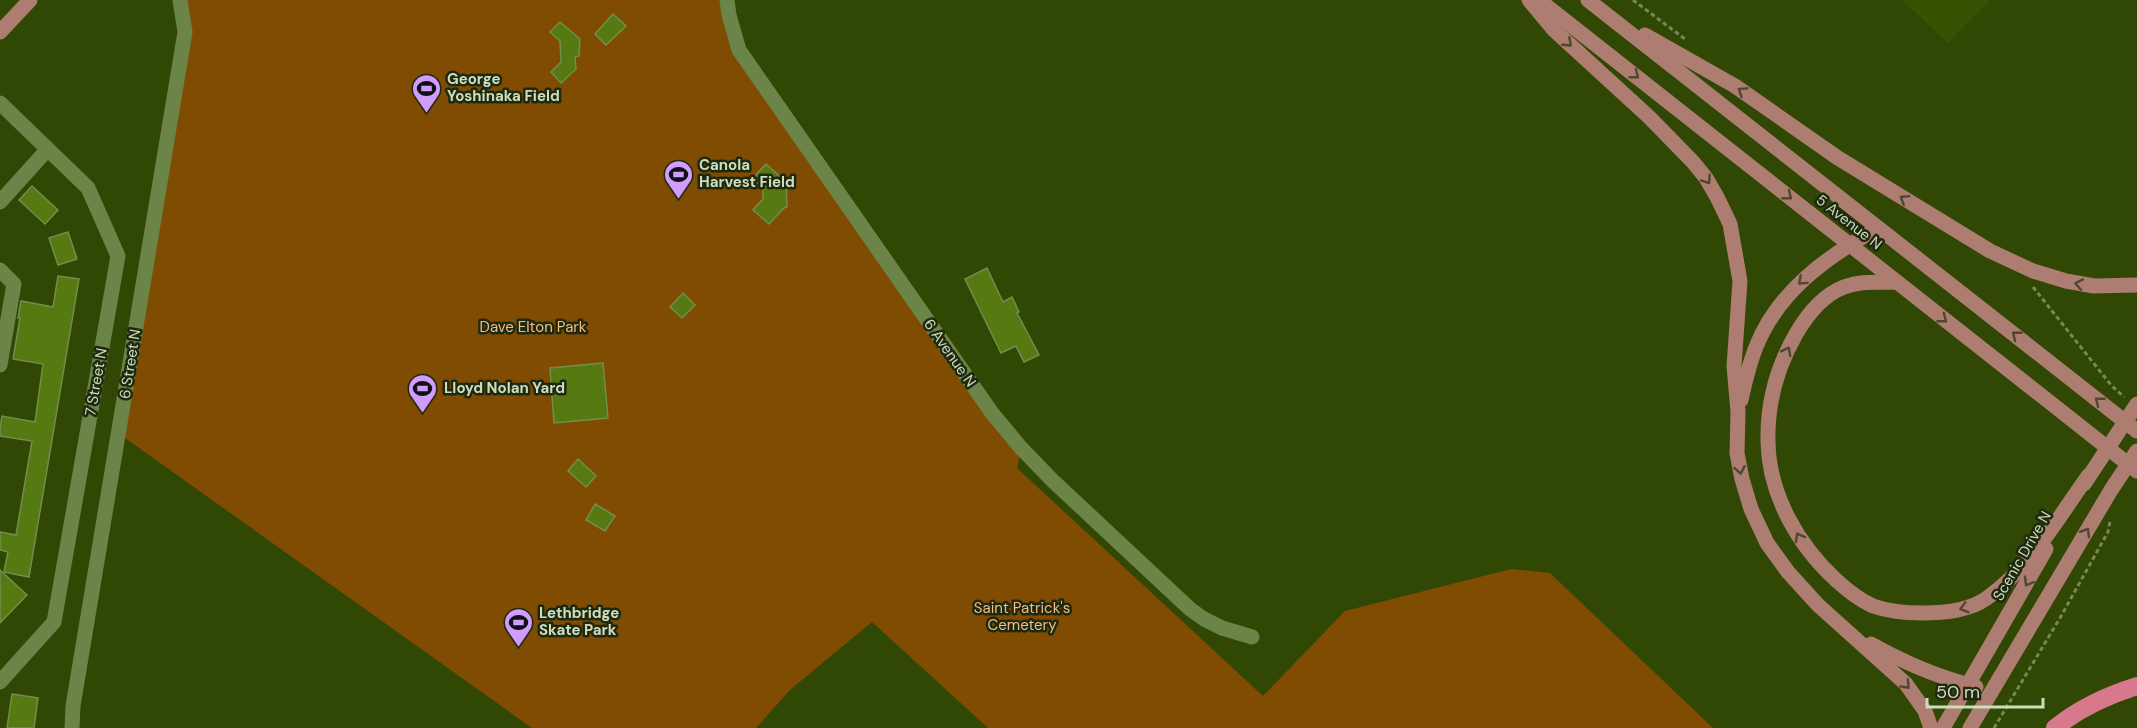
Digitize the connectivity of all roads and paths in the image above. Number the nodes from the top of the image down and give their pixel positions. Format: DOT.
graph roads {
  1 [pos="30,0"];
  2 [pos="180,0"];
  3 [pos="727,0"];
  4 [pos="1529,0"];
  5 [pos="1539,0"];
  6 [pos="1593,4"];
  7 [pos="0,32"];
  8 [pos="0,103"];
  9 [pos="47,150"];
  10 [pos="0,202"];
  11 [pos="1878,228"];
  12 [pos="1848,245"];
  13 [pos="0,270"];
  14 [pos="1897,282"];
  15 [pos="2137,285"];
  16 [pos="0,365"];
  17 [pos="2137,404"];
  18 [pos="1738,412"];
  19 [pos="2137,431"];
  20 [pos="2137,451"];
  21 [pos="2137,471"];
  22 [pos="2088,476"];
  23 [pos="2110,517"];
  24 [pos="1847,632"];
  25 [pos="1252,637"];
  26 [pos="0,682"];
  27 [pos="1969,685"];
  28 [pos="2137,686"];
  29 [pos="1992,691"];
  30 [pos="72,728"];
  31 [pos="1931,728"];
  32 [pos="1942,728"];
  33 [pos="1970,728"];
  34 [pos="1994,728"];
  35 [pos="2055,728"];
  1 -- 7 [label="main road"];
  2 -- 30 [label="street, 6 Street N"];
  3 -- 25 [label="street, 6 Avenue N"];
  4 -- 18 [label="main road, one-way"];
  5 -- 12 [label="main road, 5 Avenue N, one-way"];
  6 -- 11 [label="main road, 5 Avenue N"];
  15 -- 6 [label="main road, one-way"];
  8 -- 9 [label="street, 7 Street N"];
  9 -- 10 [label="street"];
  9 -- 26 [label="street, 7 Street N"];
  11 -- 12 [label="main road"];
  19 -- 11 [label="main road, 5 Avenue N, one-way"];
  12 -- 14 [label="main road, 5 Avenue N"];
  12 -- 18 [label="main road, one-way"];
  13 -- 16 [label="street"];
  14 -- 21 [label="main road, 5 Avenue N, one-way"];
  22 -- 14 [label="main road, one-way"];
  17 -- 22 [label="main road, Scenic Drive N"];
  18 -- 24 [label="main road, one-way"];
  29 -- 20 [label="main road, one-way"];
  22 -- 27 [label="main road, Scenic Drive N, one-way"];
  23 -- 34 [label="path"];
  24 -- 27 [label="main road"];
  24 -- 31 [label="main road, one-way"];
  27 -- 29 [label="main road"];
  27 -- 32 [label="main road, Scenic Drive N"];
  28 -- 35 [label="highway"];
  29 -- 33 [label="main road"];
}
